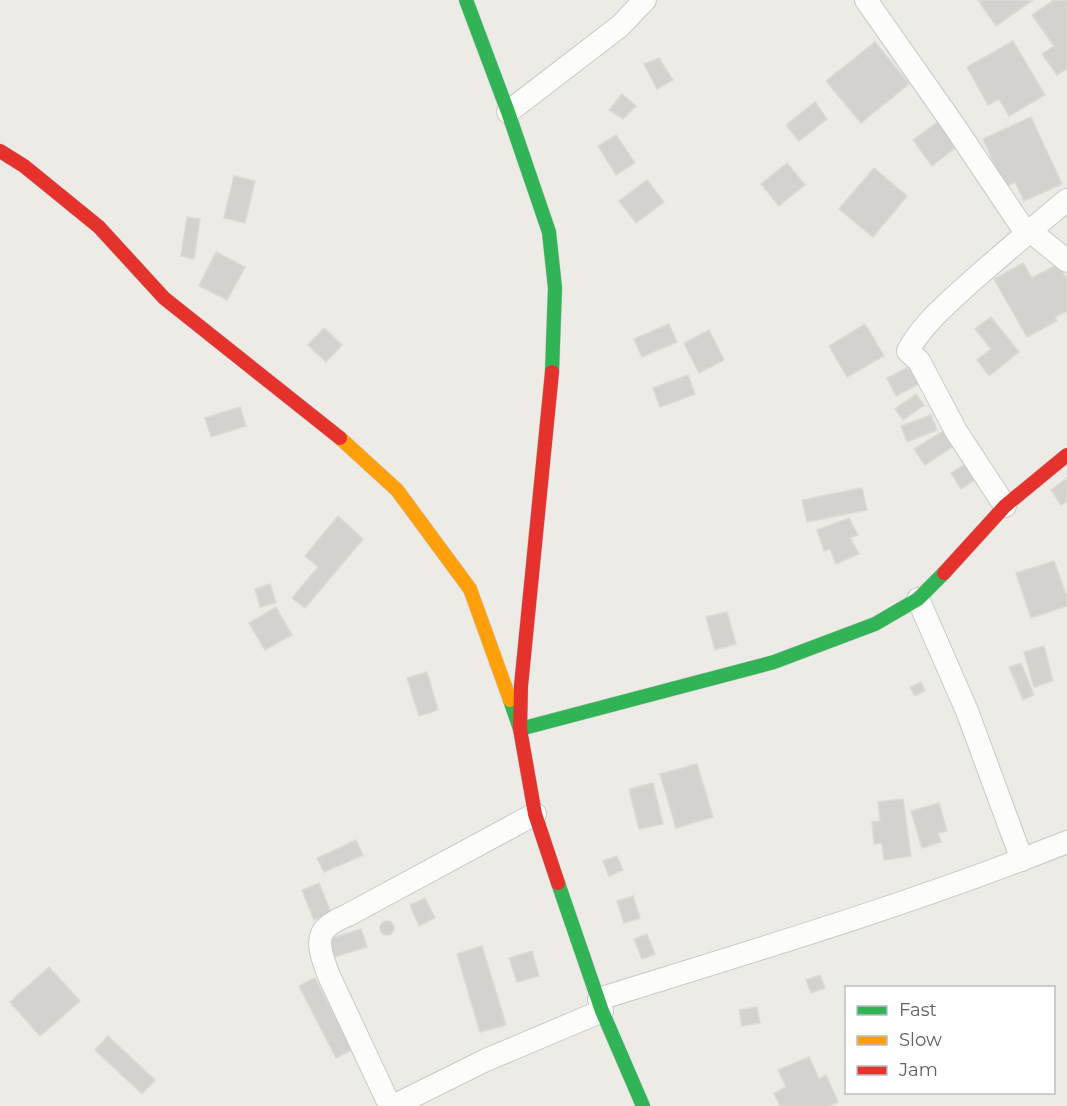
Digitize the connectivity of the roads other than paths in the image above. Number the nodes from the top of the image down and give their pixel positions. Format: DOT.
graph roads {
  1 [pos="466,0"];
  2 [pos="645,0"];
  3 [pos="866,0"];
  4 [pos="508,112"];
  5 [pos="0,151"];
  6 [pos="1067,200"];
  7 [pos="1028,231"];
  8 [pos="1067,261"];
  9 [pos="1067,455"];
  10 [pos="1005,506"];
  11 [pos="918,599"];
  12 [pos="520,729"];
  13 [pos="535,814"];
  14 [pos="1067,842"];
  15 [pos="1022,860"];
  16 [pos="600,1005"];
  17 [pos="392,1106"];
  18 [pos="643,1106"];
  1 -- 4 [label="street"];
  2 -- 4 [label="street"];
  3 -- 7 [label="street"];
  4 -- 12 [label="street"];
  5 -- 12 [label="street"];
  6 -- 7 [label="street"];
  7 -- 8 [label="street"];
  7 -- 10 [label="street"];
  9 -- 10 [label="street"];
  10 -- 11 [label="street"];
  11 -- 12 [label="street"];
  11 -- 15 [label="street"];
  12 -- 13 [label="street"];
  13 -- 16 [label="street"];
  13 -- 17 [label="street"];
  14 -- 15 [label="street"];
  15 -- 16 [label="street"];
  16 -- 17 [label="street"];
  16 -- 18 [label="street"];
}
